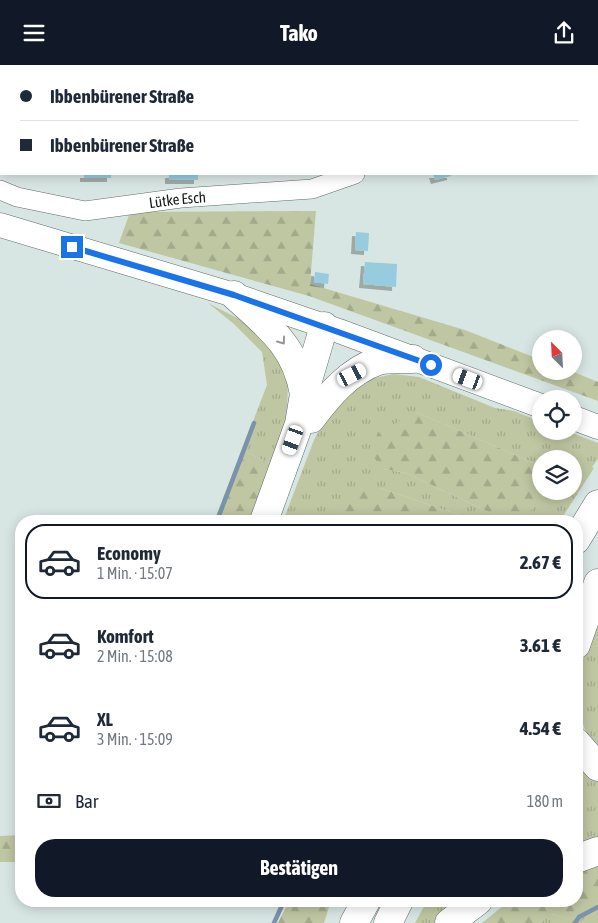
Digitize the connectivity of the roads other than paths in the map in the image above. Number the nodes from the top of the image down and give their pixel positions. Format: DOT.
graph roads {
  1 [pos="352,175"];
  2 [pos="0,190"];
  3 [pos="0,225"];
  4 [pos="234,295"];
  5 [pos="331,328"];
  6 [pos="413,359"];
  7 [pos="532,403"];
  8 [pos="308,406"];
  9 [pos="582,421"];
  10 [pos="598,427"];
  11 [pos="598,504"];
  12 [pos="266,515"];
  13 [pos="276,515"];
  14 [pos="583,529"];
  15 [pos="598,566"];
  16 [pos="598,583"];
  17 [pos="583,589"];
  18 [pos="583,625"];
  19 [pos="583,750"];
  20 [pos="598,767"];
  21 [pos="598,851"];
  22 [pos="583,856"];
  23 [pos="348,907"];
  24 [pos="363,907"];
  25 [pos="396,907"];
  26 [pos="470,907"];
  27 [pos="344,923"];
  28 [pos="354,923"];
  29 [pos="388,923"];
  30 [pos="449,923"];
  1 -- 2 [label="lane, Lütke Esch"];
  3 -- 4 [label="main road"];
  4 -- 5 [label="main road"];
  4 -- 8 [label="highway, one-way"];
  5 -- 6 [label="main road"];
  5 -- 8 [label="highway"];
  6 -- 7 [label="main road"];
  6 -- 8 [label="highway"];
  8 -- 12 [label="highway"];
  8 -- 13 [label="highway"];
  9 -- 10 [label="main road"];
  11 -- 14 [label="highway"];
  15 -- 17 [label="highway"];
  16 -- 18 [label="highway"];
  19 -- 20 [label="highway"];
  21 -- 22 [label="highway"];
  23 -- 27 [label="highway"];
  24 -- 28 [label="highway"];
  25 -- 29 [label="highway"];
  26 -- 30 [label="highway"];
}
